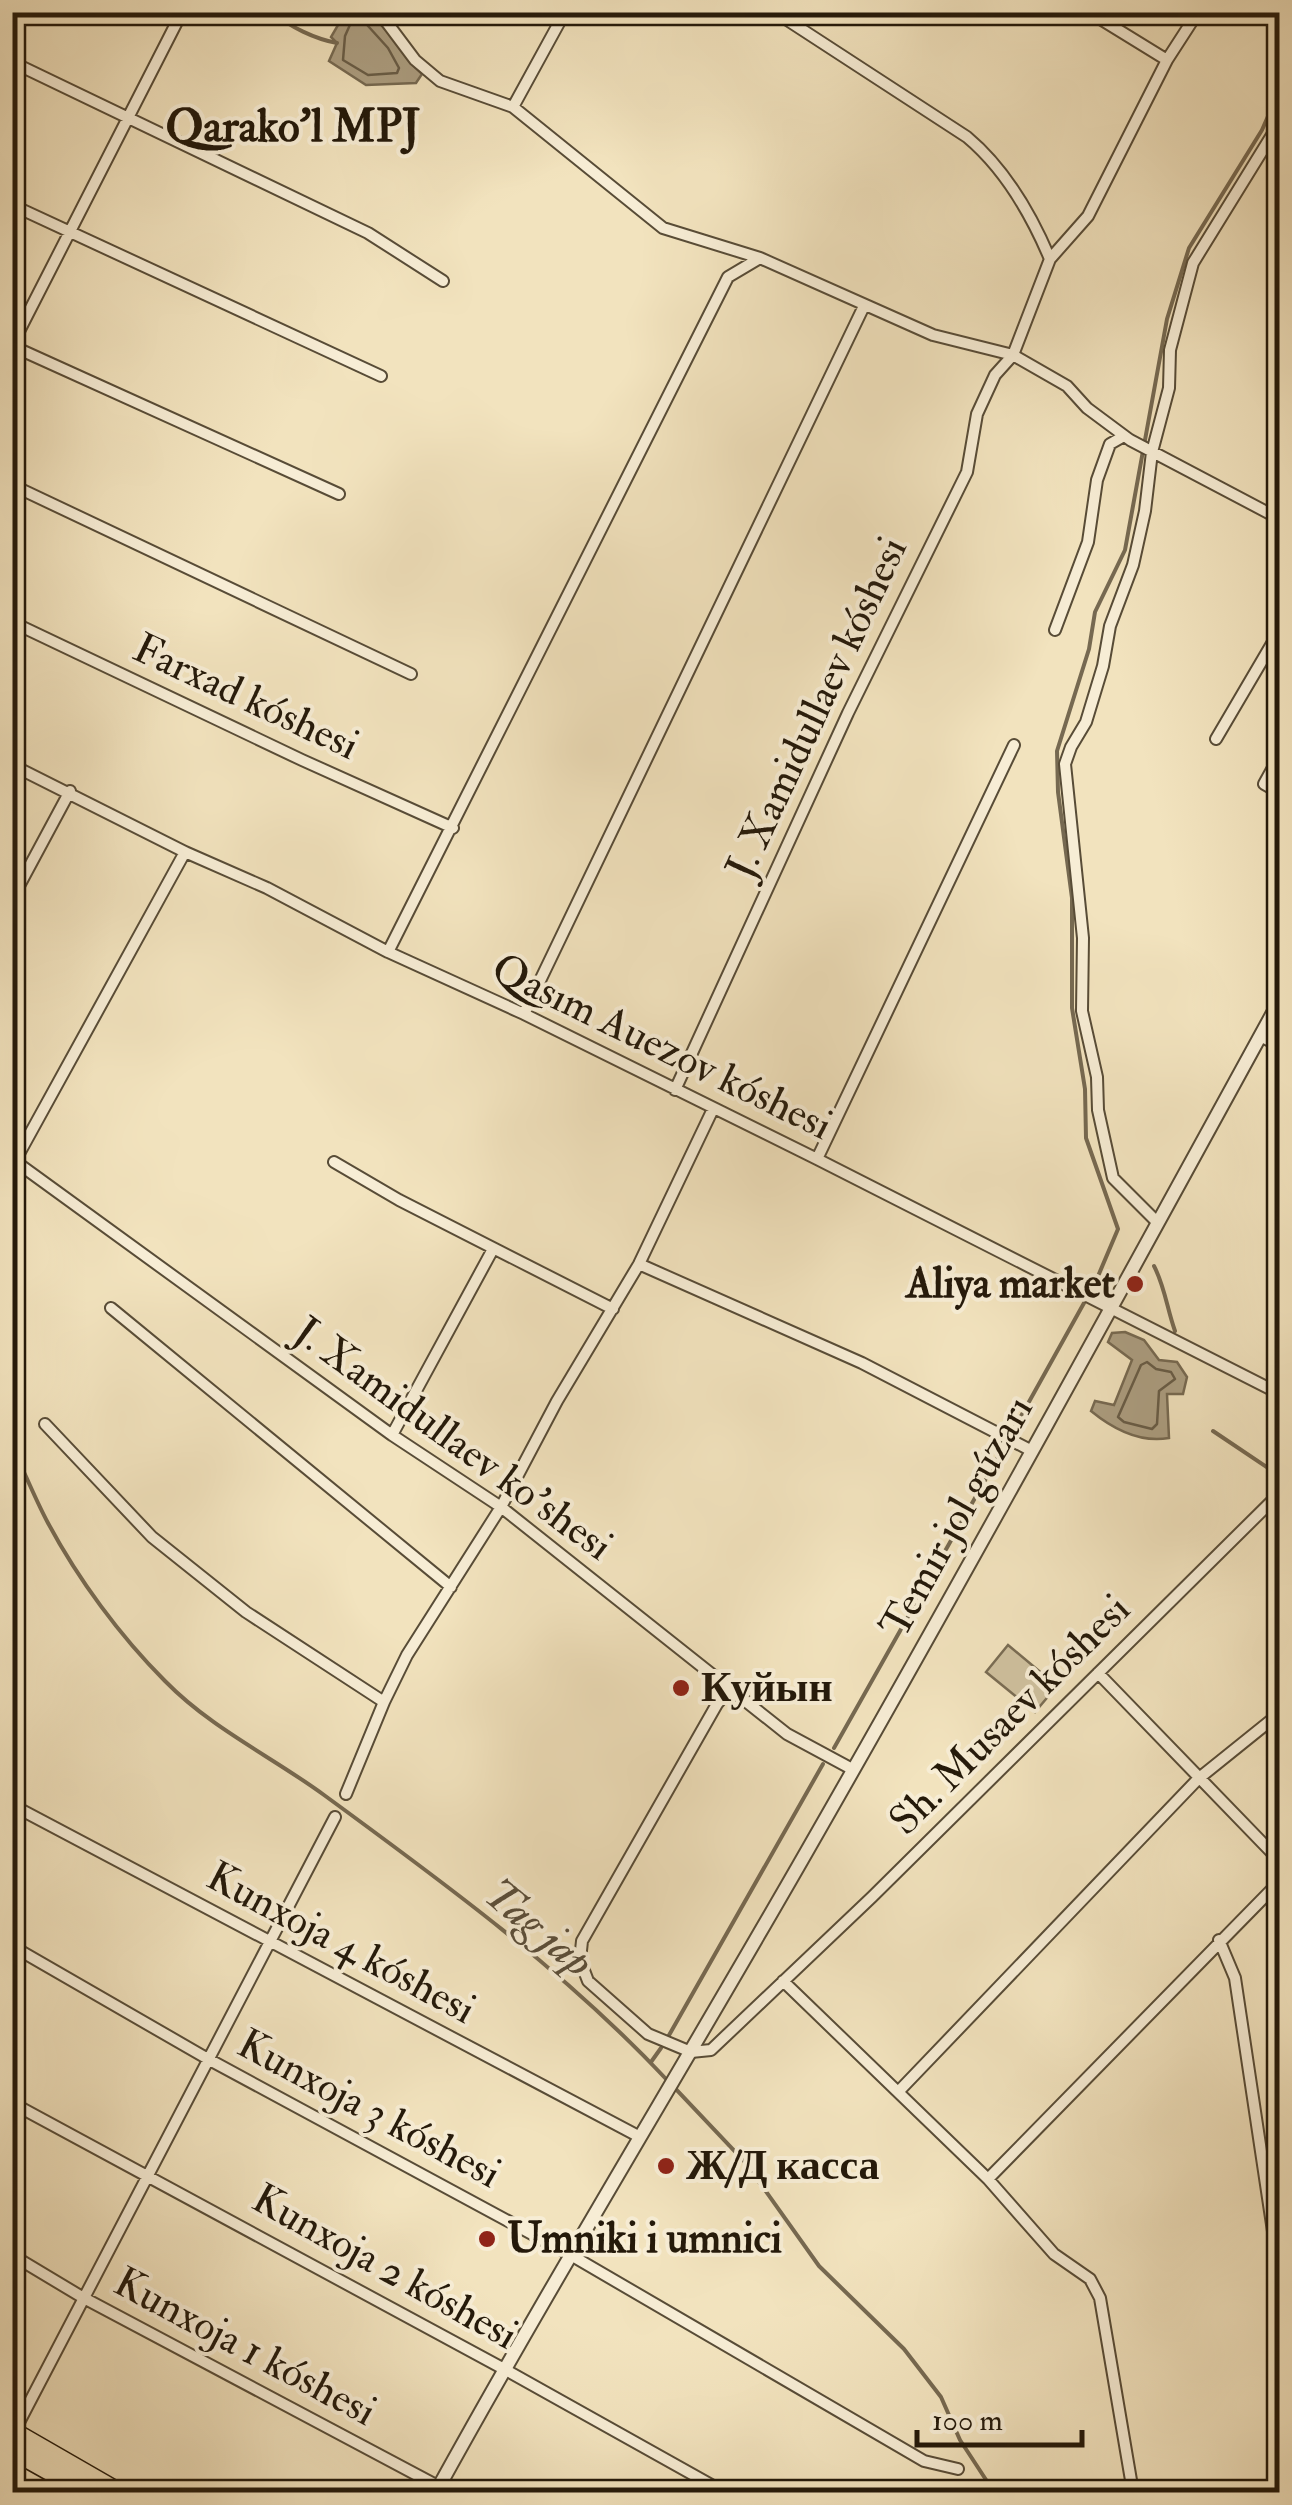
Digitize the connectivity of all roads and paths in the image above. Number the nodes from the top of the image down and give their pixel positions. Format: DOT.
graph roads {
  1 [pos="182,12"];
  2 [pos="379,12"];
  3 [pos="564,12"];
  4 [pos="775,12"];
  5 [pos="1089,12"];
  6 [pos="1198,12"];
  7 [pos="1166,60"];
  8 [pos="12,62"];
  9 [pos="513,107"];
  10 [pos="126,117"];
  11 [pos="1280,122"];
  12 [pos="12,205"];
  13 [pos="69,233"];
  14 [pos="760,258"];
  15 [pos="1050,259"];
  16 [pos="443,281"];
  17 [pos="864,306"];
  18 [pos="12,345"];
  19 [pos="1014,355"];
  20 [pos="382,376"];
  21 [pos="1127,438"];
  22 [pos="1152,452"];
  23 [pos="12,485"];
  24 [pos="339,494"];
  25 [pos="1280,519"];
  26 [pos="12,622"];
  27 [pos="1055,630"];
  28 [pos="1280,630"];
  29 [pos="411,674"];
  30 [pos="1216,739"];
  31 [pos="1014,745"];
  32 [pos="1280,755"];
  33 [pos="12,765"];
  34 [pos="70,791"];
  35 [pos="1280,792"];
  36 [pos="453,828"];
  37 [pos="185,852"];
  38 [pos="12,899"];
  39 [pos="388,952"];
  40 [pos="1280,1000"];
  41 [pos="524,1014"];
  42 [pos="1260,1036"];
  43 [pos="1280,1046"];
  44 [pos="675,1090"];
  45 [pos="713,1109"];
  46 [pos="817,1159"];
  47 [pos="14,1160"];
  48 [pos="334,1162"];
  49 [pos="1158,1222"];
  50 [pos="493,1249"];
  51 [pos="640,1264"];
  52 [pos="111,1308"];
  53 [pos="1111,1308"];
  54 [pos="612,1309"];
  55 [pos="1280,1394"];
  56 [pos="45,1424"];
  57 [pos="392,1434"];
  58 [pos="1032,1451"];
  59 [pos="1280,1493"];
  60 [pos="501,1507"];
  61 [pos="451,1587"];
  62 [pos="1098,1674"];
  63 [pos="730,1689"];
  64 [pos="384,1702"];
  65 [pos="1280,1713"];
  66 [pos="852,1769"];
  67 [pos="1198,1779"];
  68 [pos="346,1794"];
  69 [pos="12,1804"];
  70 [pos="335,1817"];
  71 [pos="1280,1862"];
  72 [pos="1280,1880"];
  73 [pos="1219,1940"];
  74 [pos="270,1942"];
  75 [pos="12,1946"];
  76 [pos="784,1981"];
  77 [pos="688,2057"];
  78 [pos="208,2059"];
  79 [pos="899,2091"];
  80 [pos="12,2103"];
  81 [pos="640,2137"];
  82 [pos="148,2174"];
  83 [pos="988,2179"];
  84 [pos="569,2254"];
  85 [pos="12,2255"];
  86 [pos="1280,2278"];
  87 [pos="82,2297"];
  88 [pos="504,2369"];
  89 [pos="13,2438"];
  90 [pos="958,2470"];
  91 [pos="64,2487"];
  92 [pos="441,2491"];
  93 [pos="88,2492"];
  94 [pos="118,2492"];
  95 [pos="724,2492"];
  96 [pos="1134,2492"];
  1 -- 10 [label="street"];
  2 -- 9 [label="street"];
  3 -- 9 [label="street"];
  4 -- 15 [label="street"];
  5 -- 7 [label="street"];
  6 -- 7 [label="street"];
  7 -- 15 [label="street"];
  8 -- 10 [label="street"];
  9 -- 14 [label="street"];
  10 -- 13 [label="street"];
  10 -- 16 [label="street"];
  11 -- 22 [label="street"];
  12 -- 13 [label="street"];
  13 -- 18 [label="street"];
  13 -- 20 [label="street"];
  14 -- 17 [label="street"];
  14 -- 36 [label="street"];
  15 -- 19 [label="street, J. Xamidullaev kóshesi"];
  17 -- 19 [label="street"];
  17 -- 41 [label="street"];
  18 -- 24 [label="street"];
  19 -- 21 [label="street"];
  19 -- 44 [label="street, J. Xamidullaev kóshesi"];
  21 -- 22 [label="street"];
  21 -- 27 [label="street"];
  22 -- 25 [label="street"];
  22 -- 49 [label="street"];
  23 -- 29 [label="street"];
  26 -- 36 [label="street, Farxad kóshesi"];
  28 -- 30 [label="street"];
  31 -- 46 [label="street"];
  32 -- 35 [label="street"];
  33 -- 34 [label="street, Qasım Auezov kóshesi"];
  34 -- 37 [label="street, Qasım Auezov kóshesi"];
  34 -- 38 [label="street"];
  36 -- 39 [label="street"];
  37 -- 39 [label="street, Qasım Auezov kóshesi"];
  37 -- 47 [label="street"];
  39 -- 41 [label="street, Qasım Auezov kóshesi"];
  40 -- 42 [label="street, Temir jol gúzarı"];
  41 -- 44 [label="street, Qasım Auezov kóshesi"];
  42 -- 43 [label="street"];
  42 -- 49 [label="street, Temir jol gúzarı"];
  44 -- 45 [label="street, Qasım Auezov kóshesi"];
  45 -- 46 [label="street, Qasım Auezov kóshesi"];
  45 -- 51 [label="street"];
  46 -- 53 [label="street, Qasım Auezov kóshesi"];
  47 -- 57 [label="street, J. Xamidullaev ko'shesi"];
  48 -- 50 [label="street"];
  49 -- 53 [label="street, Temir jol gúzarı"];
  50 -- 54 [label="street"];
  50 -- 57 [label="street"];
  51 -- 54 [label="street"];
  51 -- 58 [label="street"];
  52 -- 61 [label="street"];
  53 -- 55 [label="street, Qasım Auezov kóshesi"];
  53 -- 58 [label="street, Temir jol gúzarı"];
  54 -- 60 [label="street"];
  56 -- 64 [label="street"];
  57 -- 60 [label="street, J. Xamidullaev ko'shesi"];
  58 -- 66 [label="street, Temir jol gúzarı"];
  59 -- 62 [label="street, Sh. Musaev kóshesi"];
  60 -- 61 [label="street"];
  60 -- 63 [label="street, J. Xamidullaev ko'shesi"];
  61 -- 64 [label="street"];
  62 -- 67 [label="street"];
  62 -- 76 [label="street, Sh. Musaev kóshesi"];
  63 -- 66 [label="street, J. Xamidullaev ko'shesi"];
  63 -- 77 [label="street"];
  64 -- 68 [label="street"];
  65 -- 67 [label="street"];
  66 -- 77 [label="street, Temir jol gúzarı"];
  67 -- 71 [label="street"];
  67 -- 79 [label="street"];
  69 -- 74 [label="street, Kunxoja 4 kóshesi"];
  70 -- 74 [label="street"];
  72 -- 73 [label="street"];
  73 -- 83 [label="street"];
  73 -- 86 [label="street"];
  74 -- 78 [label="street"];
  74 -- 81 [label="street, Kunxoja 4 kóshesi"];
  75 -- 78 [label="street, Kunxoja 3 kóshesi"];
  76 -- 77 [label="street, Sh. Musaev kóshesi"];
  76 -- 79 [label="street"];
  77 -- 81 [label="street, Temir jol gúzarı"];
  78 -- 82 [label="street"];
  78 -- 84 [label="street, Kunxoja 3 kóshesi"];
  79 -- 83 [label="street"];
  80 -- 82 [label="street, Kunxoja 2 kóshesi"];
  81 -- 84 [label="street"];
  82 -- 87 [label="street"];
  82 -- 88 [label="street, Kunxoja 2 kóshesi"];
  83 -- 96 [label="street"];
  84 -- 88 [label="street"];
  84 -- 90 [label="street, Kunxoja 3 kóshesi"];
  85 -- 87 [label="street, Kunxoja 1 kóshesi"];
  87 -- 89 [label="street"];
  87 -- 92 [label="street, Kunxoja 1 kóshesi"];
  88 -- 92 [label="street"];
  88 -- 95 [label="street, Kunxoja 2 kóshesi"];
  89 -- 91 [label="main road"];
  89 -- 94 [label="main road"];
  91 -- 93 [label="main road"];
}
